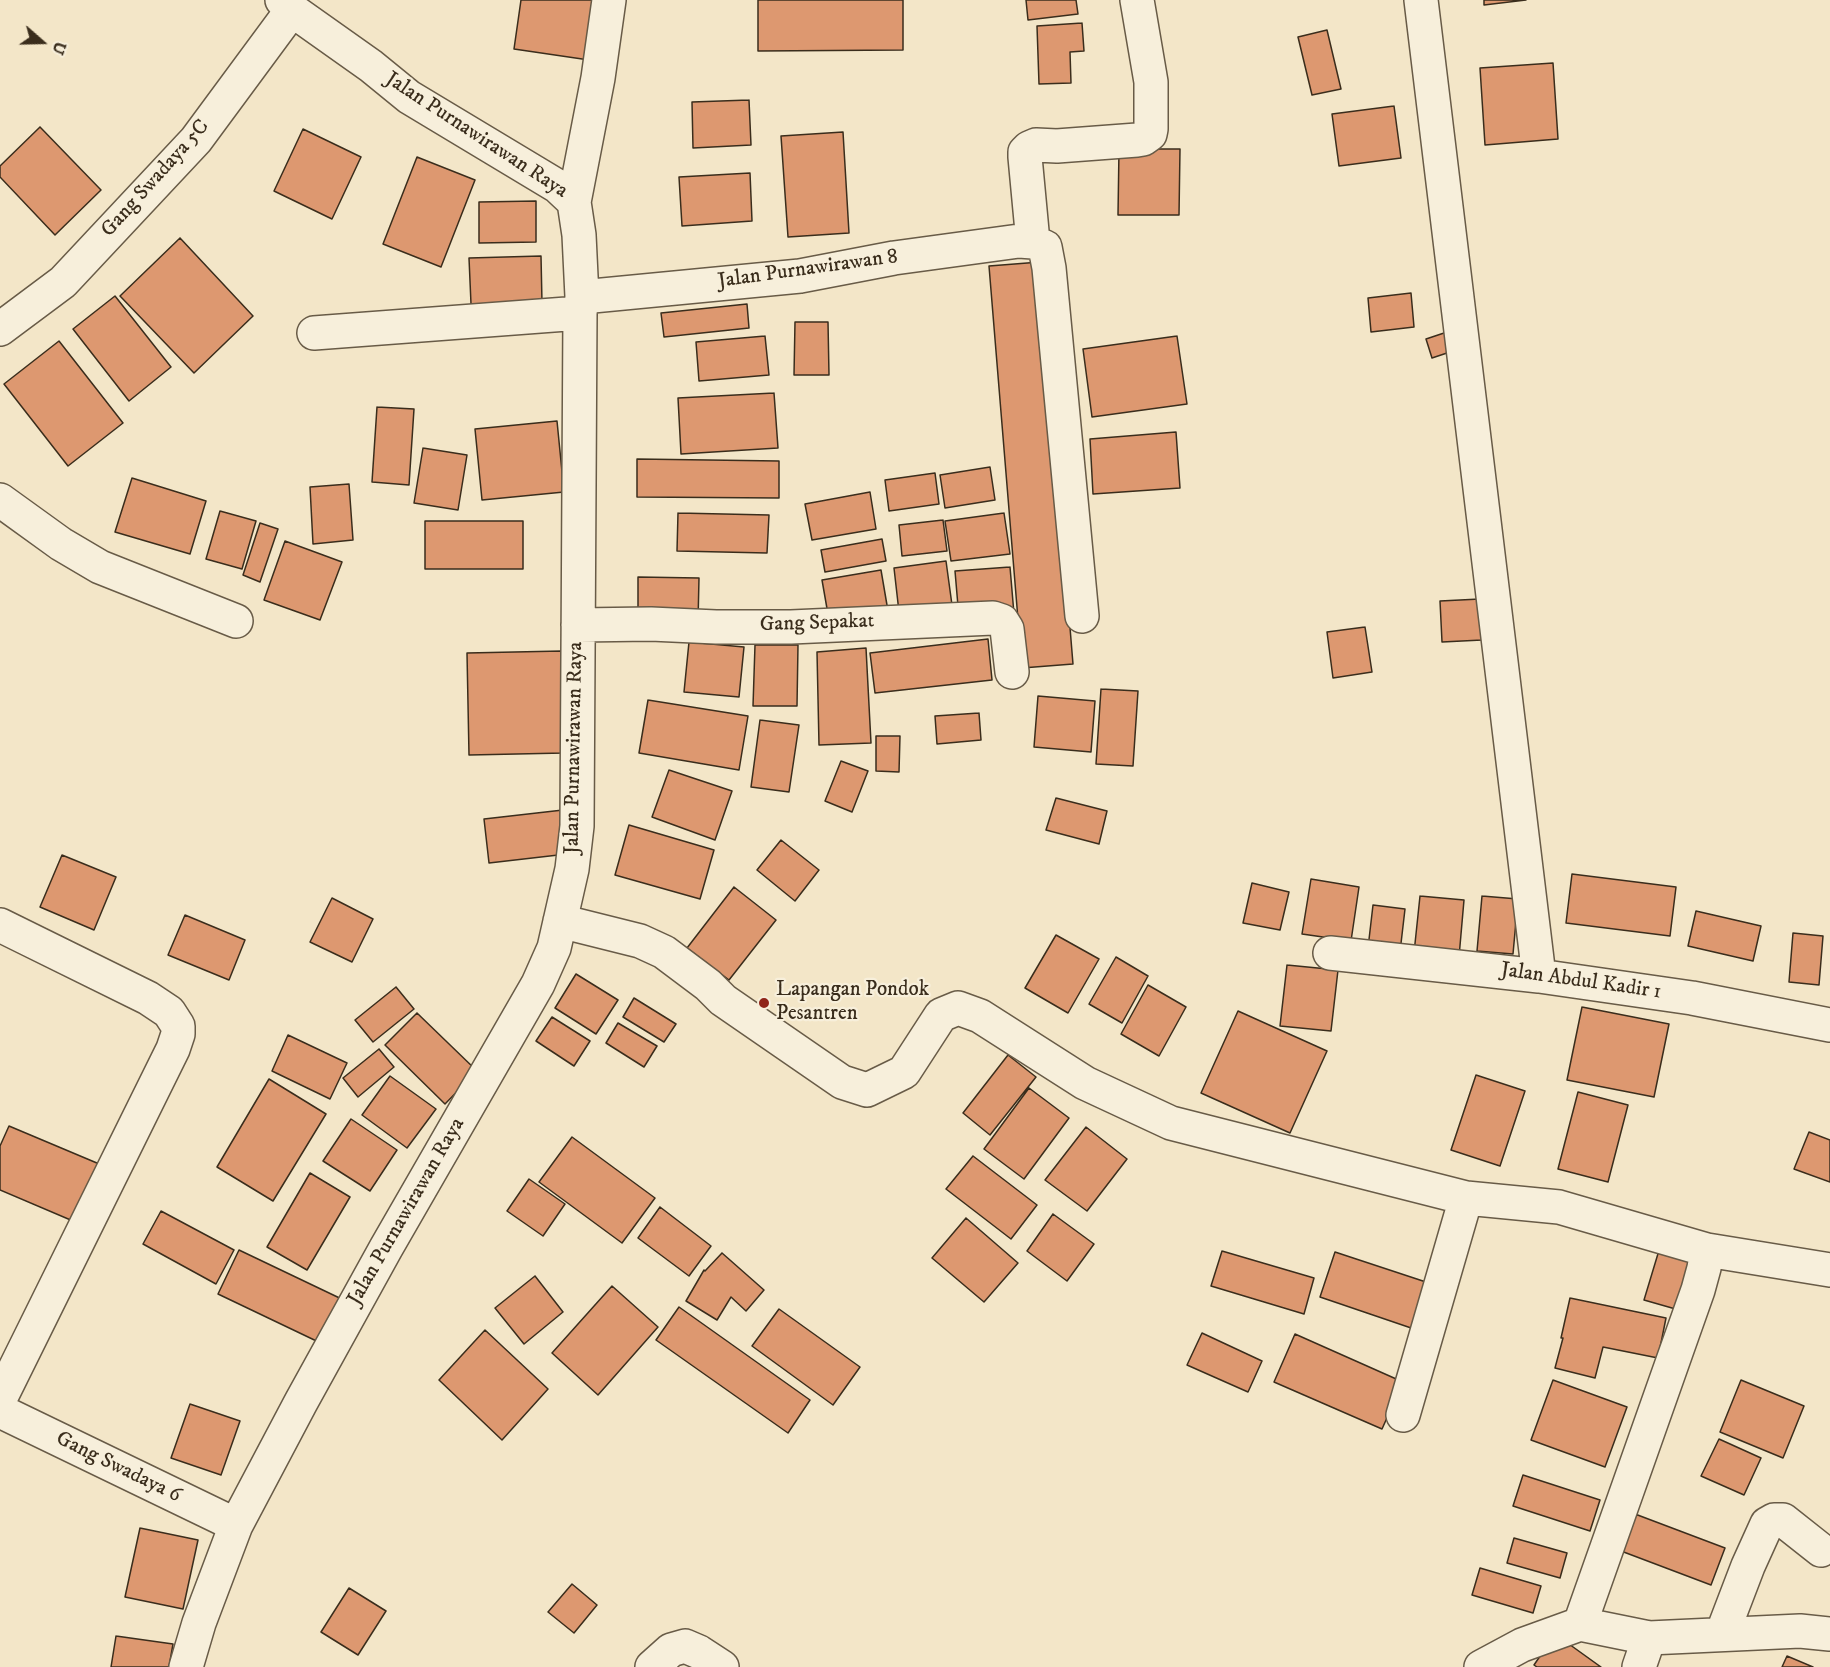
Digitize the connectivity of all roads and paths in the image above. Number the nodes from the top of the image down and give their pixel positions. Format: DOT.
graph roads {
  1 [pos="609,0"];
  2 [pos="1137,0"];
  3 [pos="1421,0"];
  4 [pos="287,5"];
  5 [pos="574,202"];
  6 [pos="1033,242"];
  7 [pos="581,305"];
  8 [pos="0,329"];
  9 [pos="314,333"];
  10 [pos="0,500"];
  11 [pos="1083,616"];
  12 [pos="236,621"];
  13 [pos="578,625"];
  14 [pos="1012,672"];
  15 [pos="560,921"];
  16 [pos="0,925"];
  17 [pos="1330,953"];
  18 [pos="1539,976"];
  19 [pos="1830,1025"];
  20 [pos="1466,1198"];
  21 [pos="1707,1250"];
  22 [pos="1830,1270"];
  23 [pos="0,1399"];
  24 [pos="0,1411"];
  25 [pos="1402,1415"];
  26 [pos="236,1525"];
  27 [pos="1821,1550"];
  28 [pos="1580,1624"];
  29 [pos="1722,1634"];
  30 [pos="1830,1634"];
  31 [pos="1644,1653"];
  32 [pos="186,1667"];
  33 [pos="652,1667"];
  34 [pos="722,1667"];
  35 [pos="1481,1667"];
  1 -- 5 [label="street"];
  2 -- 6 [label="street"];
  3 -- 18 [label="street"];
  4 -- 5 [label="street, Jalan Purnawirawan Raya"];
  4 -- 8 [label="street, Gang Swadaya 5C"];
  5 -- 7 [label="street, Jalan Purnawirawan Raya"];
  6 -- 7 [label="street, Jalan Purnawirawan 8"];
  6 -- 11 [label="street"];
  7 -- 9 [label="street, Jalan Purnawirawan 8"];
  7 -- 13 [label="street, Jalan Purnawirawan Raya"];
  10 -- 12 [label="street"];
  13 -- 14 [label="street, Gang Sepakat"];
  13 -- 15 [label="street, Jalan Purnawirawan Raya"];
  15 -- 20 [label="street"];
  15 -- 26 [label="street, Jalan Purnawirawan Raya"];
  16 -- 23 [label="street"];
  17 -- 18 [label="street, Jalan Abdul Kadir 1"];
  18 -- 19 [label="street, Jalan Abdul Kadir 1"];
  20 -- 21 [label="street"];
  20 -- 25 [label="street"];
  21 -- 22 [label="street"];
  21 -- 28 [label="street"];
  24 -- 26 [label="street, Gang Swadaya 6"];
  26 -- 32 [label="street, Jalan Purnawirawan Raya"];
  27 -- 29 [label="street"];
  28 -- 31 [label="street"];
  28 -- 35 [label="street"];
  29 -- 30 [label="street"];
  29 -- 31 [label="street"];
  33 -- 34 [label="street"];
}
